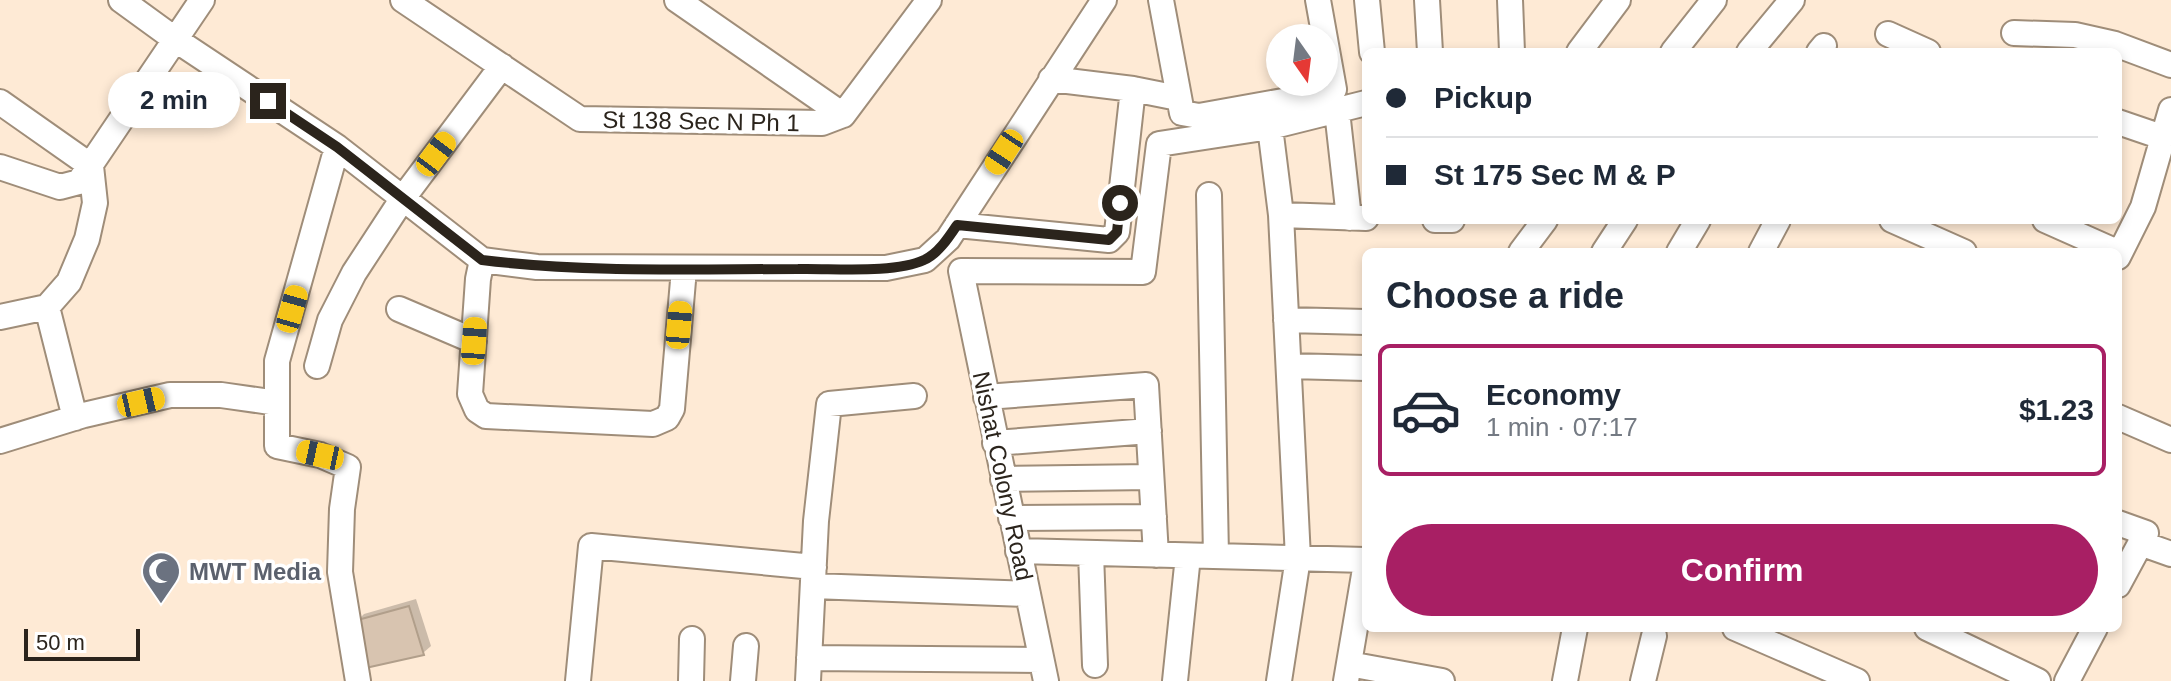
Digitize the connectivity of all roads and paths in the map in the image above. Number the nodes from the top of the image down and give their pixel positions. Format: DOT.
graph roads {
  1 [pos="121,0"];
  2 [pos="202,0"];
  3 [pos="403,0"];
  4 [pos="677,0"];
  5 [pos="929,0"];
  6 [pos="1104,0"];
  7 [pos="1161,0"];
  8 [pos="1318,0"];
  9 [pos="1367,0"];
  10 [pos="1427,0"];
  11 [pos="1510,0"];
  12 [pos="1618,0"];
  13 [pos="1714,0"];
  14 [pos="1792,0"];
  15 [pos="2014,33"];
  16 [pos="1888,34"];
  17 [pos="176,40"];
  18 [pos="1372,48"];
  19 [pos="1430,48"];
  20 [pos="1512,48"];
  21 [pos="1582,48"];
  22 [pos="1676,48"];
  23 [pos="1752,48"];
  24 [pos="1919,48"];
  25 [pos="2171,65"];
  26 [pos="502,66"];
  27 [pos="1051,79"];
  28 [pos="1133,89"];
  29 [pos="1178,98"];
  30 [pos="0,102"];
  31 [pos="1362,104"];
  32 [pos="2171,110"];
  33 [pos="1337,111"];
  34 [pos="843,115"];
  35 [pos="2122,123"];
  36 [pos="1270,127"];
  37 [pos="2162,137"];
  38 [pos="337,147"];
  39 [pos="91,166"];
  40 [pos="0,167"];
  41 [pos="2162,168"];
  42 [pos="1209,195"];
  43 [pos="403,198"];
  44 [pos="1281,215"];
  45 [pos="1358,218"];
  46 [pos="1542,224"];
  47 [pos="1622,224"];
  48 [pos="1696,224"];
  49 [pos="1776,224"];
  50 [pos="1901,224"];
  51 [pos="2054,224"];
  52 [pos="953,232"];
  53 [pos="1524,248"];
  54 [pos="1607,248"];
  55 [pos="1681,248"];
  56 [pos="1763,248"];
  57 [pos="1955,248"];
  58 [pos="2105,248"];
  59 [pos="2121,248"];
  60 [pos="482,260"];
  61 [pos="684,269"];
  62 [pos="47,307"];
  63 [pos="399,309"];
  64 [pos="0,317"];
  65 [pos="1286,320"];
  66 [pos="1362,322"];
  67 [pos="474,341"];
  68 [pos="317,366"];
  69 [pos="1289,366"];
  70 [pos="1362,368"];
  71 [pos="914,396"];
  72 [pos="986,397"];
  73 [pos="277,403"];
  74 [pos="75,418"];
  75 [pos="2122,418"];
  76 [pos="1149,431"];
  77 [pos="2168,433"];
  78 [pos="0,441"];
  79 [pos="995,443"];
  80 [pos="1151,477"];
  81 [pos="1003,479"];
  82 [pos="1154,517"];
  83 [pos="1011,518"];
  84 [pos="2122,524"];
  85 [pos="2140,543"];
  86 [pos="1018,551"];
  87 [pos="1091,553"];
  88 [pos="2171,554"];
  89 [pos="1156,555"];
  90 [pos="1188,556"];
  91 [pos="1216,556"];
  92 [pos="1298,558"];
  93 [pos="1362,562"];
  94 [pos="813,576"];
  95 [pos="2122,577"];
  96 [pos="1362,585"];
  97 [pos="1028,594"];
  98 [pos="1574,632"];
  99 [pos="1744,632"];
  100 [pos="1935,632"];
  101 [pos="2093,632"];
  102 [pos="1654,636"];
  103 [pos="692,639"];
  104 [pos="746,646"];
  105 [pos="1095,665"];
  106 [pos="808,670"];
  107 [pos="1044,670"];
  108 [pos="1347,673"];
  109 [pos="358,681"];
  110 [pos="578,681"];
  111 [pos="691,681"];
  112 [pos="743,681"];
  113 [pos="1175,681"];
  114 [pos="1279,681"];
  115 [pos="1442,681"];
  116 [pos="1565,681"];
  117 [pos="1643,681"];
  118 [pos="1857,681"];
  119 [pos="2038,681"];
  120 [pos="2067,681"];
  1 -- 17 [label="street"];
  2 -- 17 [label="street"];
  3 -- 26 [label="street, St 138 Sec N Ph 1"];
  4 -- 34 [label="street"];
  5 -- 34 [label="street"];
  6 -- 27 [label="street"];
  7 -- 29 [label="street"];
  8 -- 29 [label="street"];
  9 -- 18 [label="street"];
  10 -- 19 [label="street"];
  11 -- 20 [label="street"];
  12 -- 21 [label="street"];
  13 -- 22 [label="street"];
  14 -- 23 [label="street"];
  15 -- 25 [label="street"];
  16 -- 24 [label="street"];
  17 -- 38 [label="street"];
  17 -- 39 [label="street"];
  26 -- 34 [label="street, St 138 Sec N Ph 1"];
  26 -- 43 [label="street"];
  27 -- 28 [label="street"];
  27 -- 52 [label="street"];
  28 -- 29 [label="street"];
  28 -- 52 [label="street"];
  30 -- 39 [label="street"];
  31 -- 33 [label="street"];
  32 -- 37 [label="street"];
  33 -- 36 [label="street"];
  33 -- 45 [label="street"];
  35 -- 37 [label="street"];
  36 -- 44 [label="street"];
  36 -- 72 [label="street, Nishat Colony Road"];
  37 -- 41 [label="street"];
  38 -- 43 [label="street"];
  38 -- 73 [label="street"];
  39 -- 40 [label="street"];
  39 -- 62 [label="street"];
  41 -- 59 [label="street"];
  42 -- 91 [label="street"];
  43 -- 60 [label="street"];
  43 -- 68 [label="street"];
  44 -- 45 [label="street"];
  44 -- 65 [label="street"];
  46 -- 53 [label="street"];
  47 -- 54 [label="street"];
  48 -- 55 [label="street"];
  49 -- 56 [label="street"];
  50 -- 57 [label="street"];
  51 -- 58 [label="street"];
  52 -- 61 [label="street"];
  60 -- 61 [label="street"];
  60 -- 67 [label="street"];
  61 -- 67 [label="street"];
  62 -- 64 [label="street"];
  62 -- 74 [label="street"];
  63 -- 67 [label="street"];
  65 -- 66 [label="street"];
  65 -- 69 [label="street"];
  69 -- 70 [label="street"];
  69 -- 92 [label="street"];
  71 -- 94 [label="street"];
  72 -- 76 [label="street"];
  72 -- 79 [label="street, Nishat Colony Road"];
  73 -- 74 [label="street"];
  73 -- 109 [label="street"];
  74 -- 78 [label="street"];
  75 -- 77 [label="street"];
  76 -- 79 [label="street"];
  76 -- 80 [label="street"];
  79 -- 81 [label="street, Nishat Colony Road"];
  80 -- 81 [label="street"];
  80 -- 82 [label="street"];
  81 -- 83 [label="street, Nishat Colony Road"];
  82 -- 83 [label="street"];
  82 -- 89 [label="street"];
  83 -- 86 [label="street, Nishat Colony Road"];
  84 -- 85 [label="street"];
  85 -- 88 [label="street"];
  85 -- 95 [label="street"];
  86 -- 87 [label="street"];
  86 -- 97 [label="street, Nishat Colony Road"];
  87 -- 89 [label="street"];
  87 -- 105 [label="street"];
  89 -- 90 [label="street"];
  90 -- 91 [label="street"];
  90 -- 113 [label="street"];
  91 -- 92 [label="street"];
  92 -- 93 [label="street"];
  92 -- 114 [label="street"];
  94 -- 97 [label="street"];
  94 -- 106 [label="street"];
  94 -- 110 [label="street"];
  96 -- 108 [label="street"];
  97 -- 107 [label="street, Nishat Colony Road"];
  98 -- 116 [label="street"];
  99 -- 118 [label="street"];
  100 -- 119 [label="street"];
  101 -- 120 [label="street"];
  102 -- 117 [label="street"];
  103 -- 111 [label="street"];
  104 -- 112 [label="street"];
  106 -- 107 [label="street"];
  108 -- 115 [label="street"];
}
